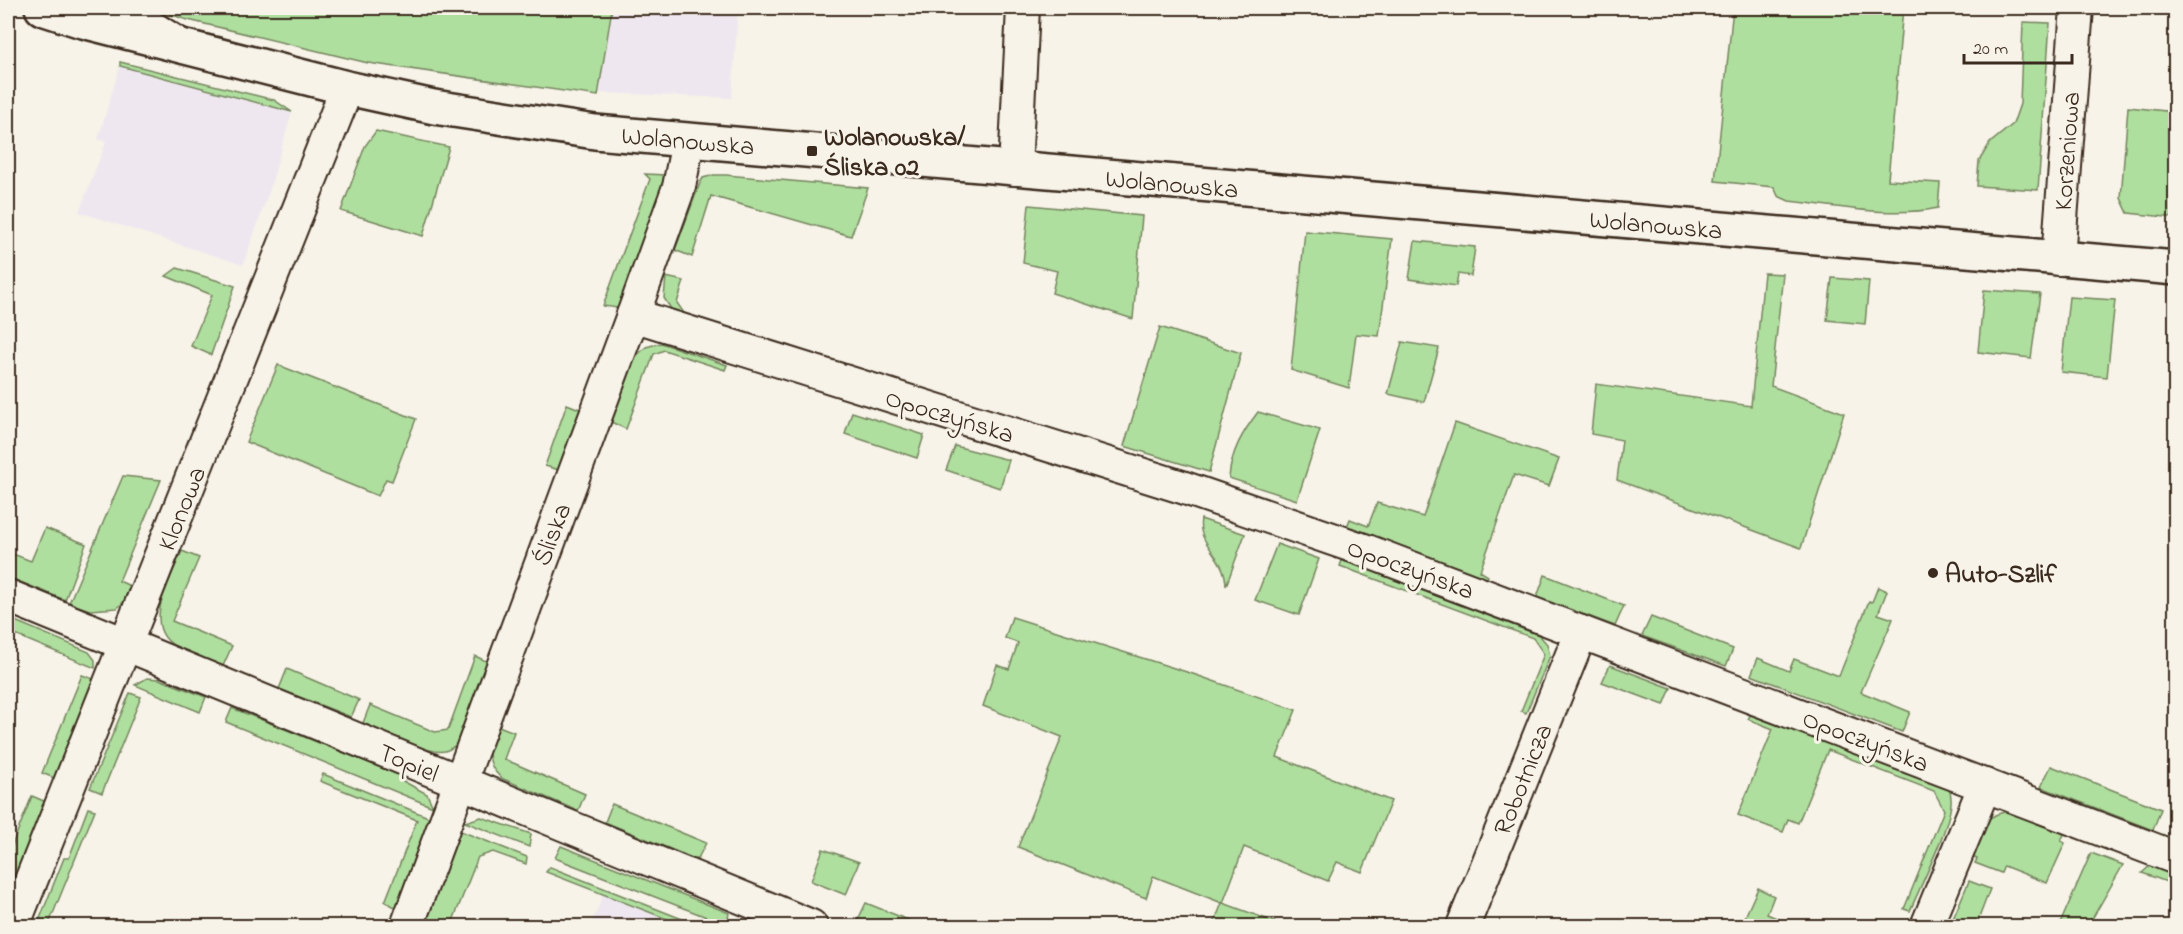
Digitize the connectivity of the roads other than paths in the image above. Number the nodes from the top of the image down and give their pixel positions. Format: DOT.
graph roads {
  1 [pos="42,8"];
  2 [pos="98,8"];
  3 [pos="132,8"];
  4 [pos="1023,8"];
  5 [pos="2077,8"];
  6 [pos="177,44"];
  7 [pos="346,88"];
  8 [pos="688,141"];
  9 [pos="1015,169"];
  10 [pos="2058,259"];
  11 [pos="2175,268"];
  12 [pos="633,315"];
  13 [pos="8,596"];
  14 [pos="1581,632"];
  15 [pos="127,645"];
  16 [pos="458,782"];
  17 [pos="1985,785"];
  18 [pos="2175,858"];
  19 [pos="13,927"];
  20 [pos="406,927"];
  21 [pos="811,927"];
  22 [pos="1463,927"];
  23 [pos="1927,927"];
  1 -- 6 [label="street, Wolanowska"];
  2 -- 6 [label="street, Wolanowska"];
  3 -- 6 [label="street"];
  4 -- 9 [label="street"];
  5 -- 10 [label="street, Korzeniowa"];
  6 -- 7 [label="street, Wolanowska"];
  7 -- 8 [label="street, Wolanowska"];
  7 -- 15 [label="street, Klonowa"];
  8 -- 9 [label="street, Wolanowska"];
  8 -- 12 [label="street, Śliska"];
  9 -- 10 [label="street, Wolanowska"];
  10 -- 11 [label="street, Wolanowska"];
  12 -- 14 [label="street, Opoczyńska"];
  12 -- 16 [label="street, Śliska"];
  13 -- 15 [label="street, Topiel"];
  14 -- 17 [label="street, Opoczyńska"];
  14 -- 22 [label="street, Robotnicza"];
  15 -- 16 [label="street, Topiel"];
  15 -- 19 [label="street, Klonowa"];
  16 -- 20 [label="street, Śliska"];
  16 -- 21 [label="street, Topiel"];
  17 -- 18 [label="street, Opoczyńska"];
  17 -- 23 [label="street"];
}
